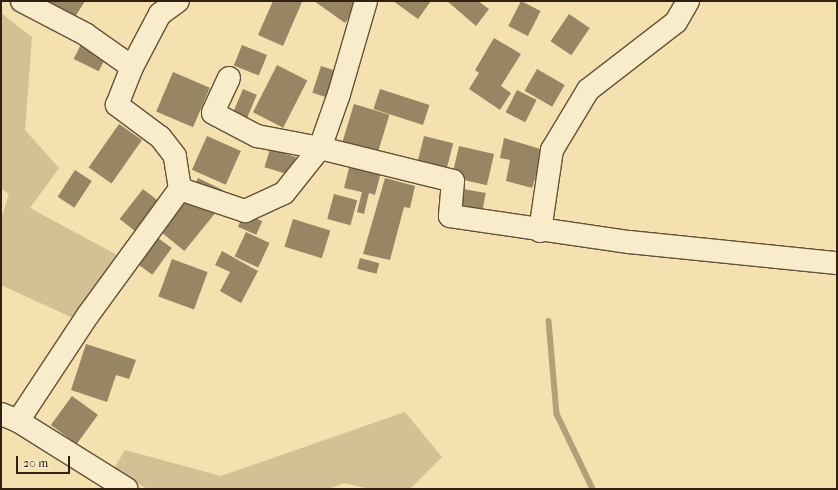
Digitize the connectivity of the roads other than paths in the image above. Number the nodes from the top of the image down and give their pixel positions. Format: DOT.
graph roads {
  1 [pos="22,1"];
  2 [pos="178,1"];
  3 [pos="366,1"];
  4 [pos="688,1"];
  5 [pos="132,66"];
  6 [pos="229,78"];
  7 [pos="320,148"];
  8 [pos="180,189"];
  9 [pos="540,232"];
  10 [pos="837,263"];
  11 [pos="9,417"];
  12 [pos="127,489"];
  1 -- 5 [label="street"];
  2 -- 5 [label="street"];
  3 -- 7 [label="street"];
  4 -- 9 [label="street"];
  5 -- 8 [label="street"];
  6 -- 7 [label="street"];
  7 -- 8 [label="street"];
  7 -- 9 [label="street"];
  8 -- 11 [label="street"];
  9 -- 10 [label="street"];
  11 -- 12 [label="street"];
}
